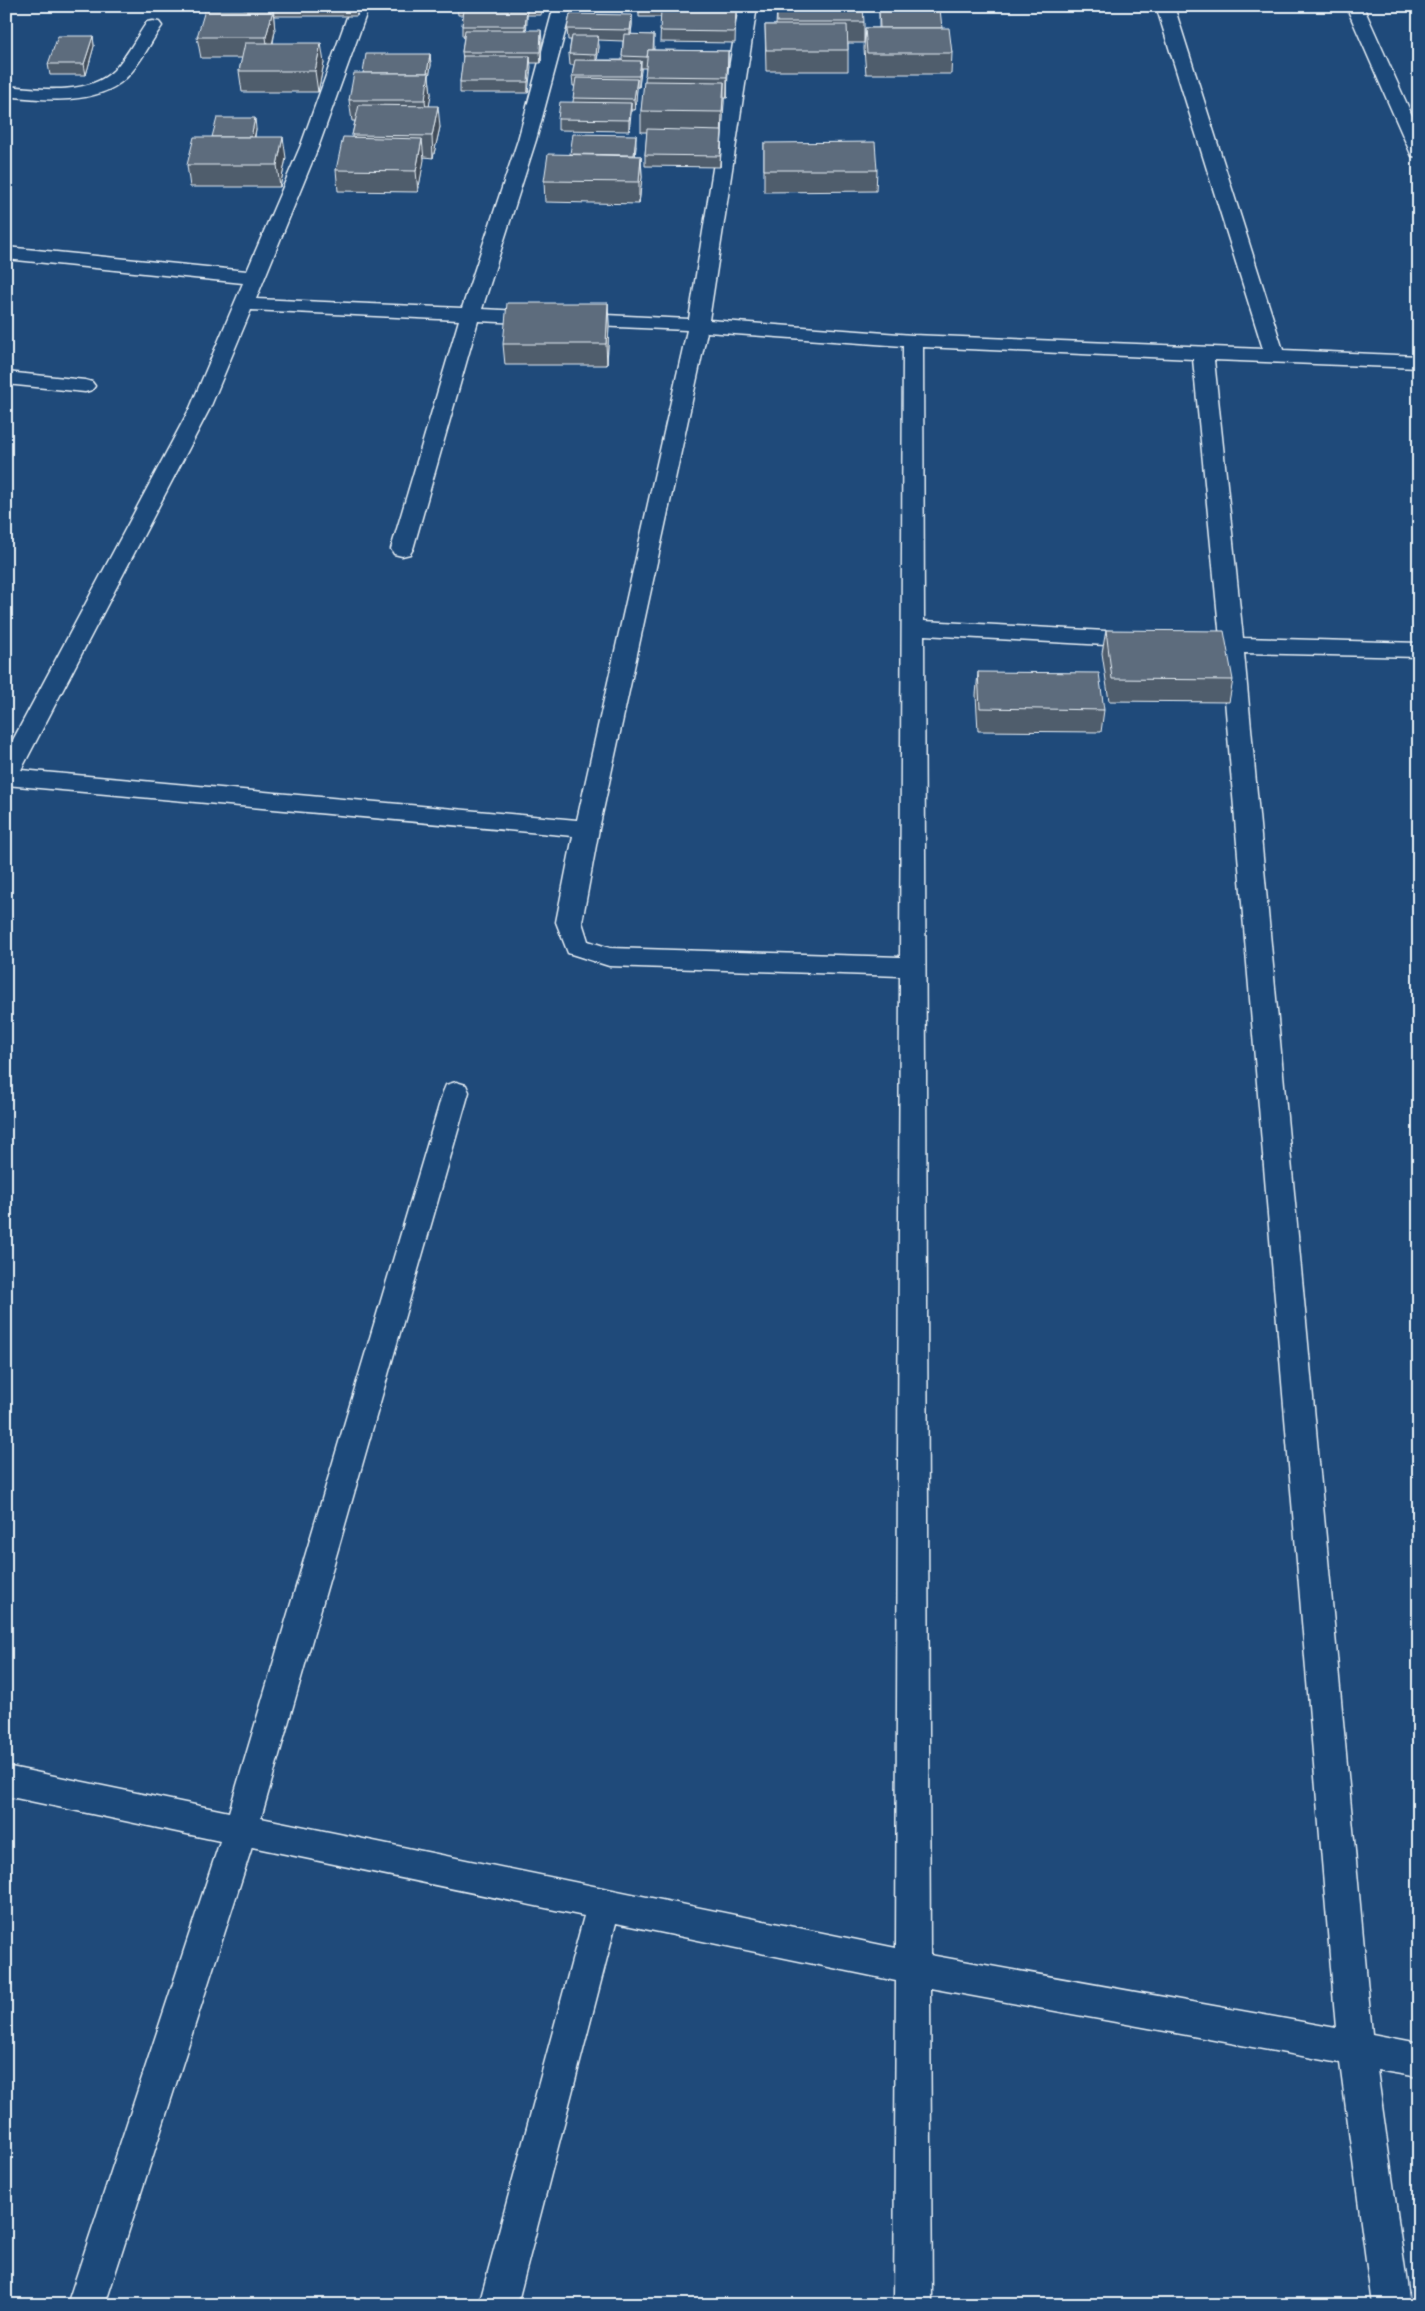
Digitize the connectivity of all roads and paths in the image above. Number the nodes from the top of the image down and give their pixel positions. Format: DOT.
graph roads {
  1 [pos="360,6"];
  2 [pos="563,6"];
  3 [pos="748,6"];
  4 [pos="1165,6"];
  5 [pos="1354,6"];
  6 [pos="153,26"];
  7 [pos="6,91"];
  8 [pos="1419,152"];
  9 [pos="6,253"];
  10 [pos="255,278"];
  11 [pos="244,304"];
  12 [pos="470,315"];
  13 [pos="698,326"];
  14 [pos="912,341"];
  15 [pos="1203,354"];
  16 [pos="1274,356"];
  17 [pos="1419,362"];
  18 [pos="6,378"];
  19 [pos="85,386"];
  20 [pos="402,549"];
  21 [pos="912,627"];
  22 [pos="1164,642"];
  23 [pos="1194,643"];
  24 [pos="1232,646"];
  25 [pos="1419,650"];
  26 [pos="6,776"];
  27 [pos="587,829"];
  28 [pos="912,967"];
  29 [pos="456,1092"];
  30 [pos="6,1781"];
  31 [pos="241,1829"];
  32 [pos="604,1905"];
  33 [pos="913,1968"];
  34 [pos="1356,2049"];
  35 [pos="1419,2060"];
  36 [pos="86,2305"];
  37 [pos="498,2305"];
  38 [pos="913,2305"];
  39 [pos="1391,2305"];
  1 -- 10 [label="street"];
  2 -- 12 [label="street"];
  3 -- 13 [label="street"];
  4 -- 16 [label="street"];
  5 -- 8 [label="street"];
  6 -- 7 [label="street"];
  9 -- 10 [label="street"];
  10 -- 11 [label="street"];
  11 -- 12 [label="street"];
  11 -- 26 [label="street"];
  12 -- 13 [label="street"];
  12 -- 20 [label="street"];
  13 -- 14 [label="street"];
  13 -- 27 [label="street"];
  14 -- 15 [label="street"];
  14 -- 21 [label="street"];
  15 -- 16 [label="street"];
  15 -- 24 [label="street"];
  16 -- 17 [label="street"];
  18 -- 19 [label="street"];
  21 -- 22 [label="street"];
  21 -- 28 [label="street"];
  23 -- 24 [label="street"];
  24 -- 25 [label="street"];
  24 -- 34 [label="street"];
  26 -- 27 [label="street"];
  27 -- 28 [label="street"];
  28 -- 33 [label="street"];
  29 -- 31 [label="street"];
  30 -- 31 [label="street"];
  31 -- 32 [label="street"];
  31 -- 36 [label="street"];
  32 -- 33 [label="street"];
  32 -- 37 [label="street"];
  33 -- 34 [label="street"];
  33 -- 38 [label="street"];
  34 -- 35 [label="street"];
  34 -- 39 [label="street"];
}
